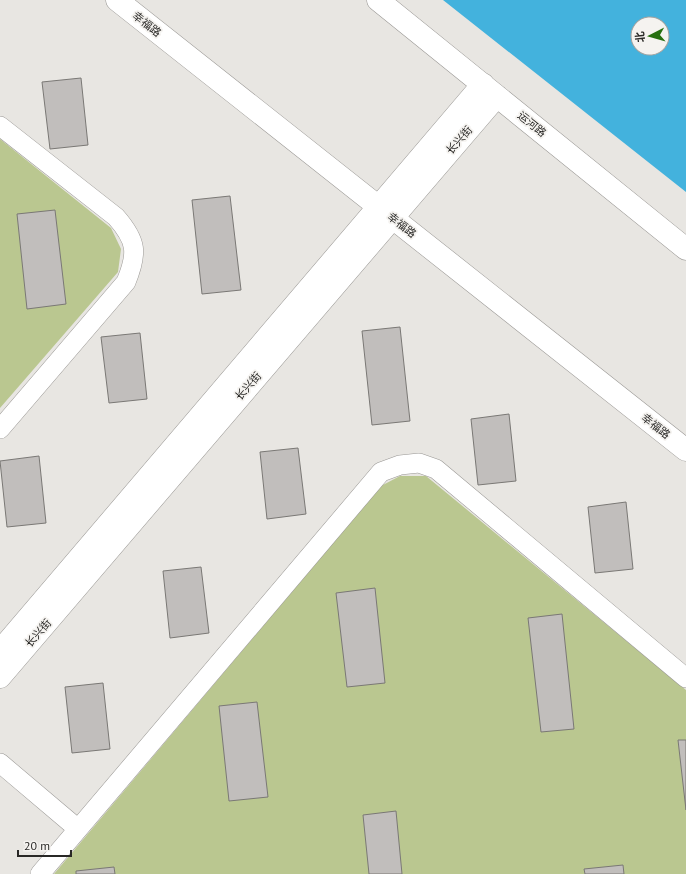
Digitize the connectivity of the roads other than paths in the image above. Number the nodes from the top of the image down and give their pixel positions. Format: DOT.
graph roads {
  1 [pos="117,0"];
  2 [pos="378,0"];
  3 [pos="490,90"];
  4 [pos="0,126"];
  5 [pos="386,212"];
  6 [pos="686,249"];
  7 [pos="0,429"];
  8 [pos="686,450"];
  9 [pos="0,651"];
  10 [pos="0,677"];
  11 [pos="686,678"];
  12 [pos="0,763"];
  13 [pos="78,830"];
  14 [pos="40,874"];
  1 -- 5 [label="street, 幸福路"];
  2 -- 3 [label="street, 运河路"];
  3 -- 5 [label="street, 长兴街"];
  3 -- 6 [label="street, 运河路"];
  4 -- 7 [label="street"];
  5 -- 8 [label="street, 幸福路"];
  5 -- 9 [label="street, 长兴街"];
  5 -- 10 [label="street, 长兴街"];
  11 -- 13 [label="street"];
  12 -- 13 [label="street"];
  13 -- 14 [label="street"];
}
